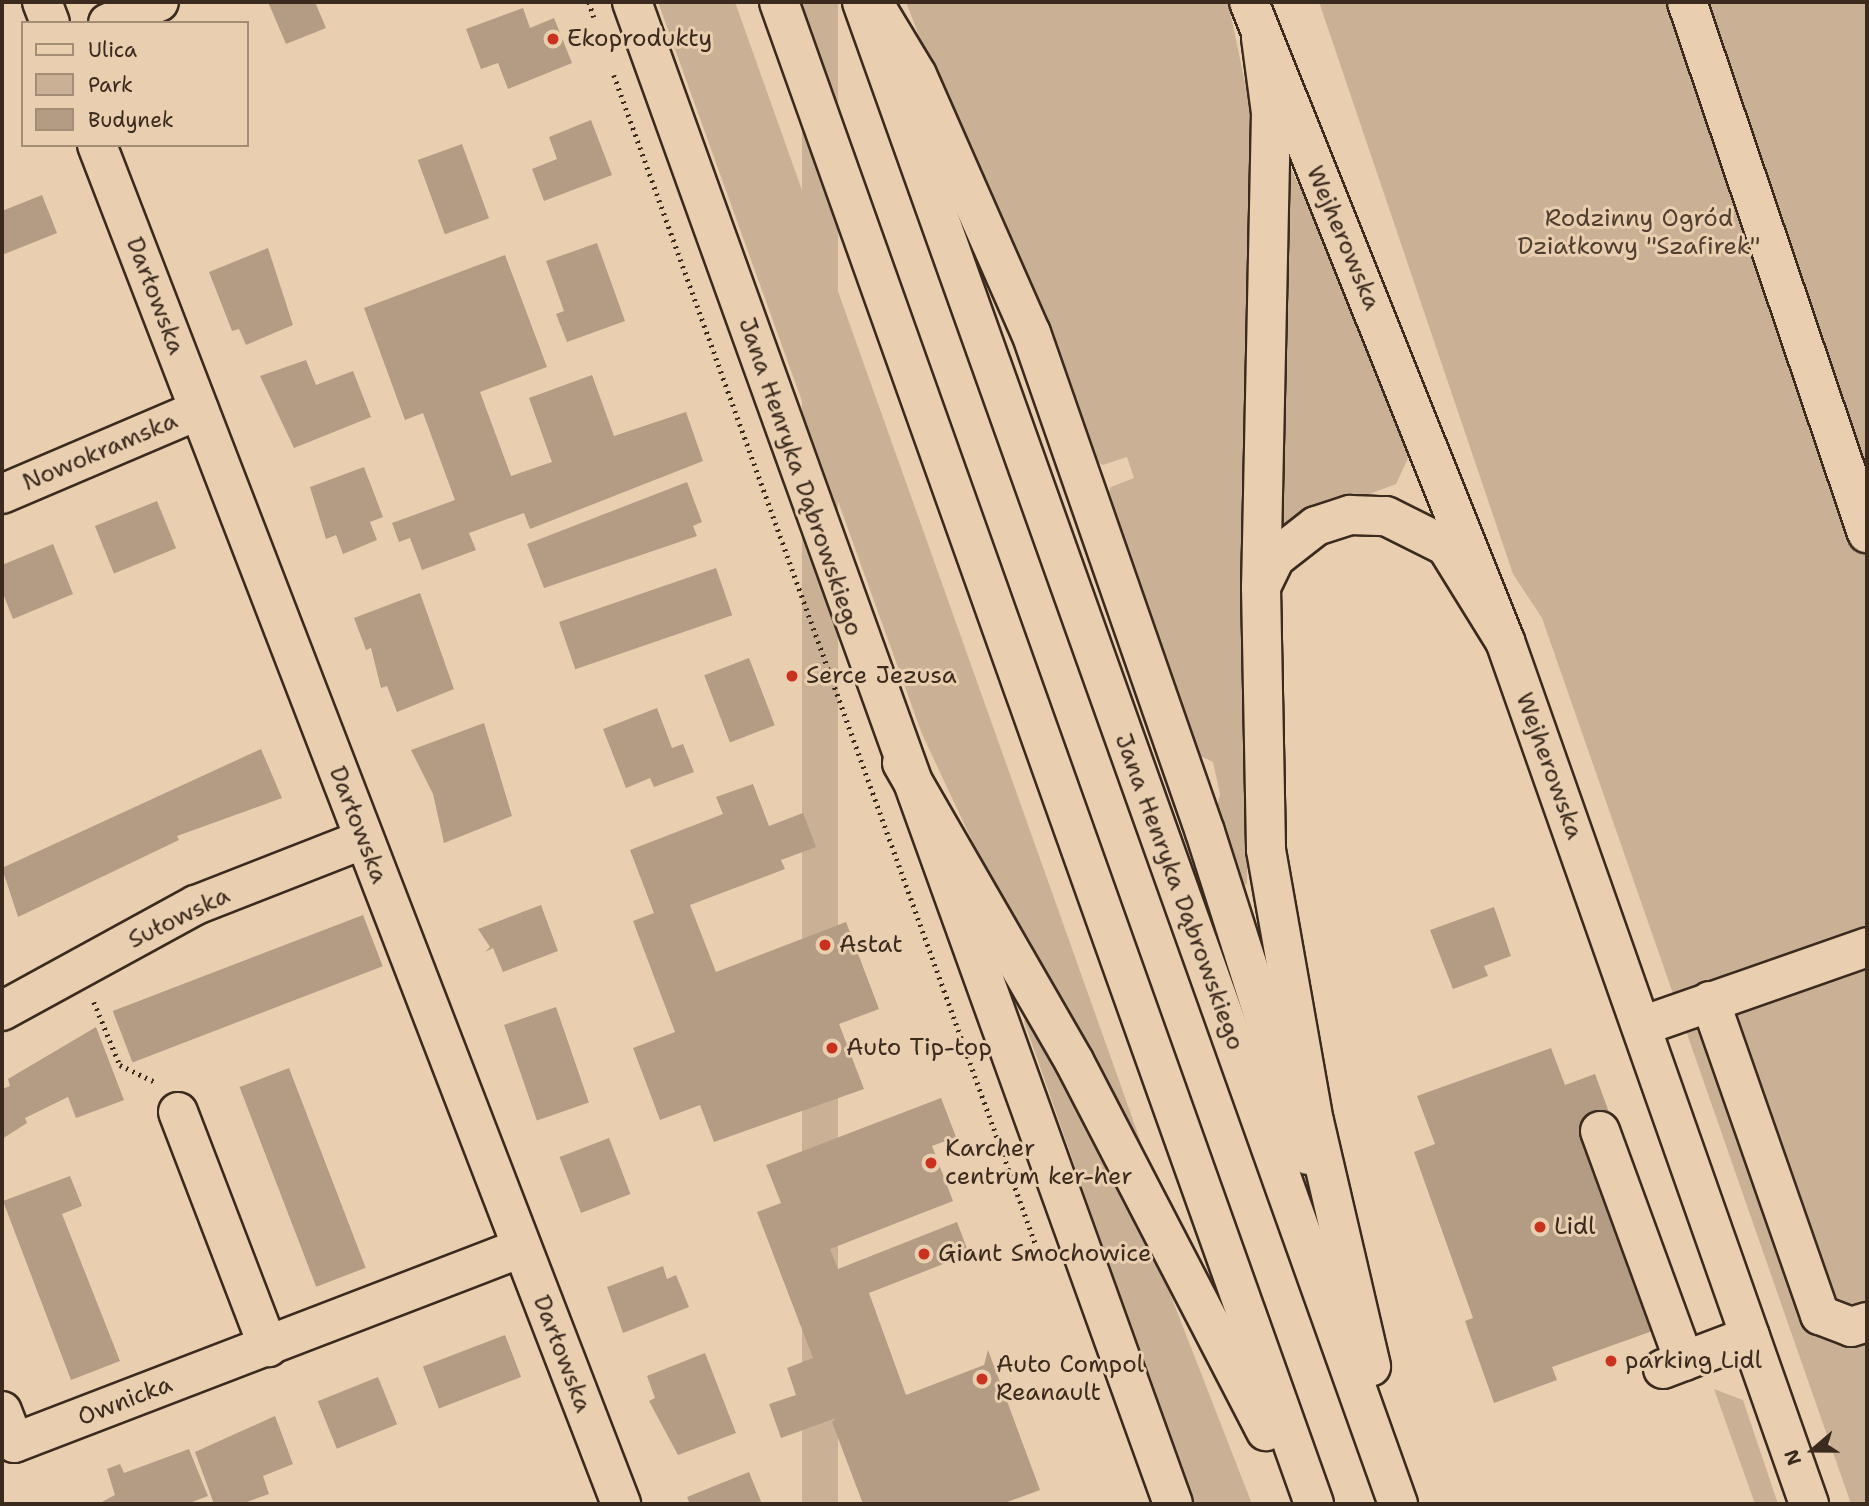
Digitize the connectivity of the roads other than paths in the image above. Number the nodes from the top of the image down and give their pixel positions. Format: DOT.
graph roads {
  1 [pos="42,2"];
  2 [pos="159,2"];
  3 [pos="632,2"];
  4 [pos="779,2"];
  5 [pos="862,2"];
  6 [pos="873,2"];
  7 [pos="1249,2"];
  8 [pos="1687,2"];
  9 [pos="49,21"];
  10 [pos="113,21"];
  11 [pos="1261,38"];
  12 [pos="98,147"];
  13 [pos="199,410"];
  14 [pos="2,494"];
  15 [pos="1867,533"];
  16 [pos="1261,587"];
  17 [pos="1505,641"];
  18 [pos="902,763"];
  19 [pos="363,839"];
  20 [pos="1867,947"];
  21 [pos="1710,1001"];
  22 [pos="2,1011"];
  23 [pos="1642,1026"];
  24 [pos="178,1112"];
  25 [pos="1600,1131"];
  26 [pos="521,1248"];
  27 [pos="1352,1287"];
  28 [pos="1867,1322"];
  29 [pos="1750,1336"];
  30 [pos="268,1347"];
  31 [pos="2,1411"];
  32 [pos="621,1504"];
  33 [pos="1173,1504"];
  34 [pos="1304,1504"];
  35 [pos="1314,1504"];
  36 [pos="1400,1504"];
  37 [pos="1809,1504"];
  1 -- 9 [label="street"];
  2 -- 10 [label="street"];
  3 -- 18 [label="street, Jana Henryka Dąbrowskiego"];
  4 -- 35 [label="street"];
  5 -- 36 [label="street, Jana Henryka Dąbrowskiego"];
  6 -- 27 [label="street"];
  7 -- 11 [label="street"];
  8 -- 15 [label="street"];
  11 -- 16 [label="street"];
  11 -- 17 [label="street, Wejherowska"];
  12 -- 13 [label="street, Darłowska"];
  13 -- 14 [label="street, Nowokramska"];
  13 -- 19 [label="street, Darłowska"];
  16 -- 17 [label="street"];
  16 -- 27 [label="street"];
  17 -- 23 [label="street, Wejherowska"];
  18 -- 33 [label="street, Jana Henryka Dąbrowskiego"];
  18 -- 34 [label="street"];
  19 -- 22 [label="street, Sułowska"];
  19 -- 26 [label="street, Darłowska"];
  20 -- 21 [label="street"];
  21 -- 23 [label="street"];
  21 -- 28 [label="street"];
  23 -- 29 [label="street, Wejherowska"];
  24 -- 30 [label="street"];
  25 -- 29 [label="street"];
  26 -- 30 [label="street, Ownicka"];
  26 -- 32 [label="street, Darłowska"];
  27 -- 36 [label="street"];
  29 -- 37 [label="street, Wejherowska"];
  30 -- 31 [label="street, Ownicka"];
}
